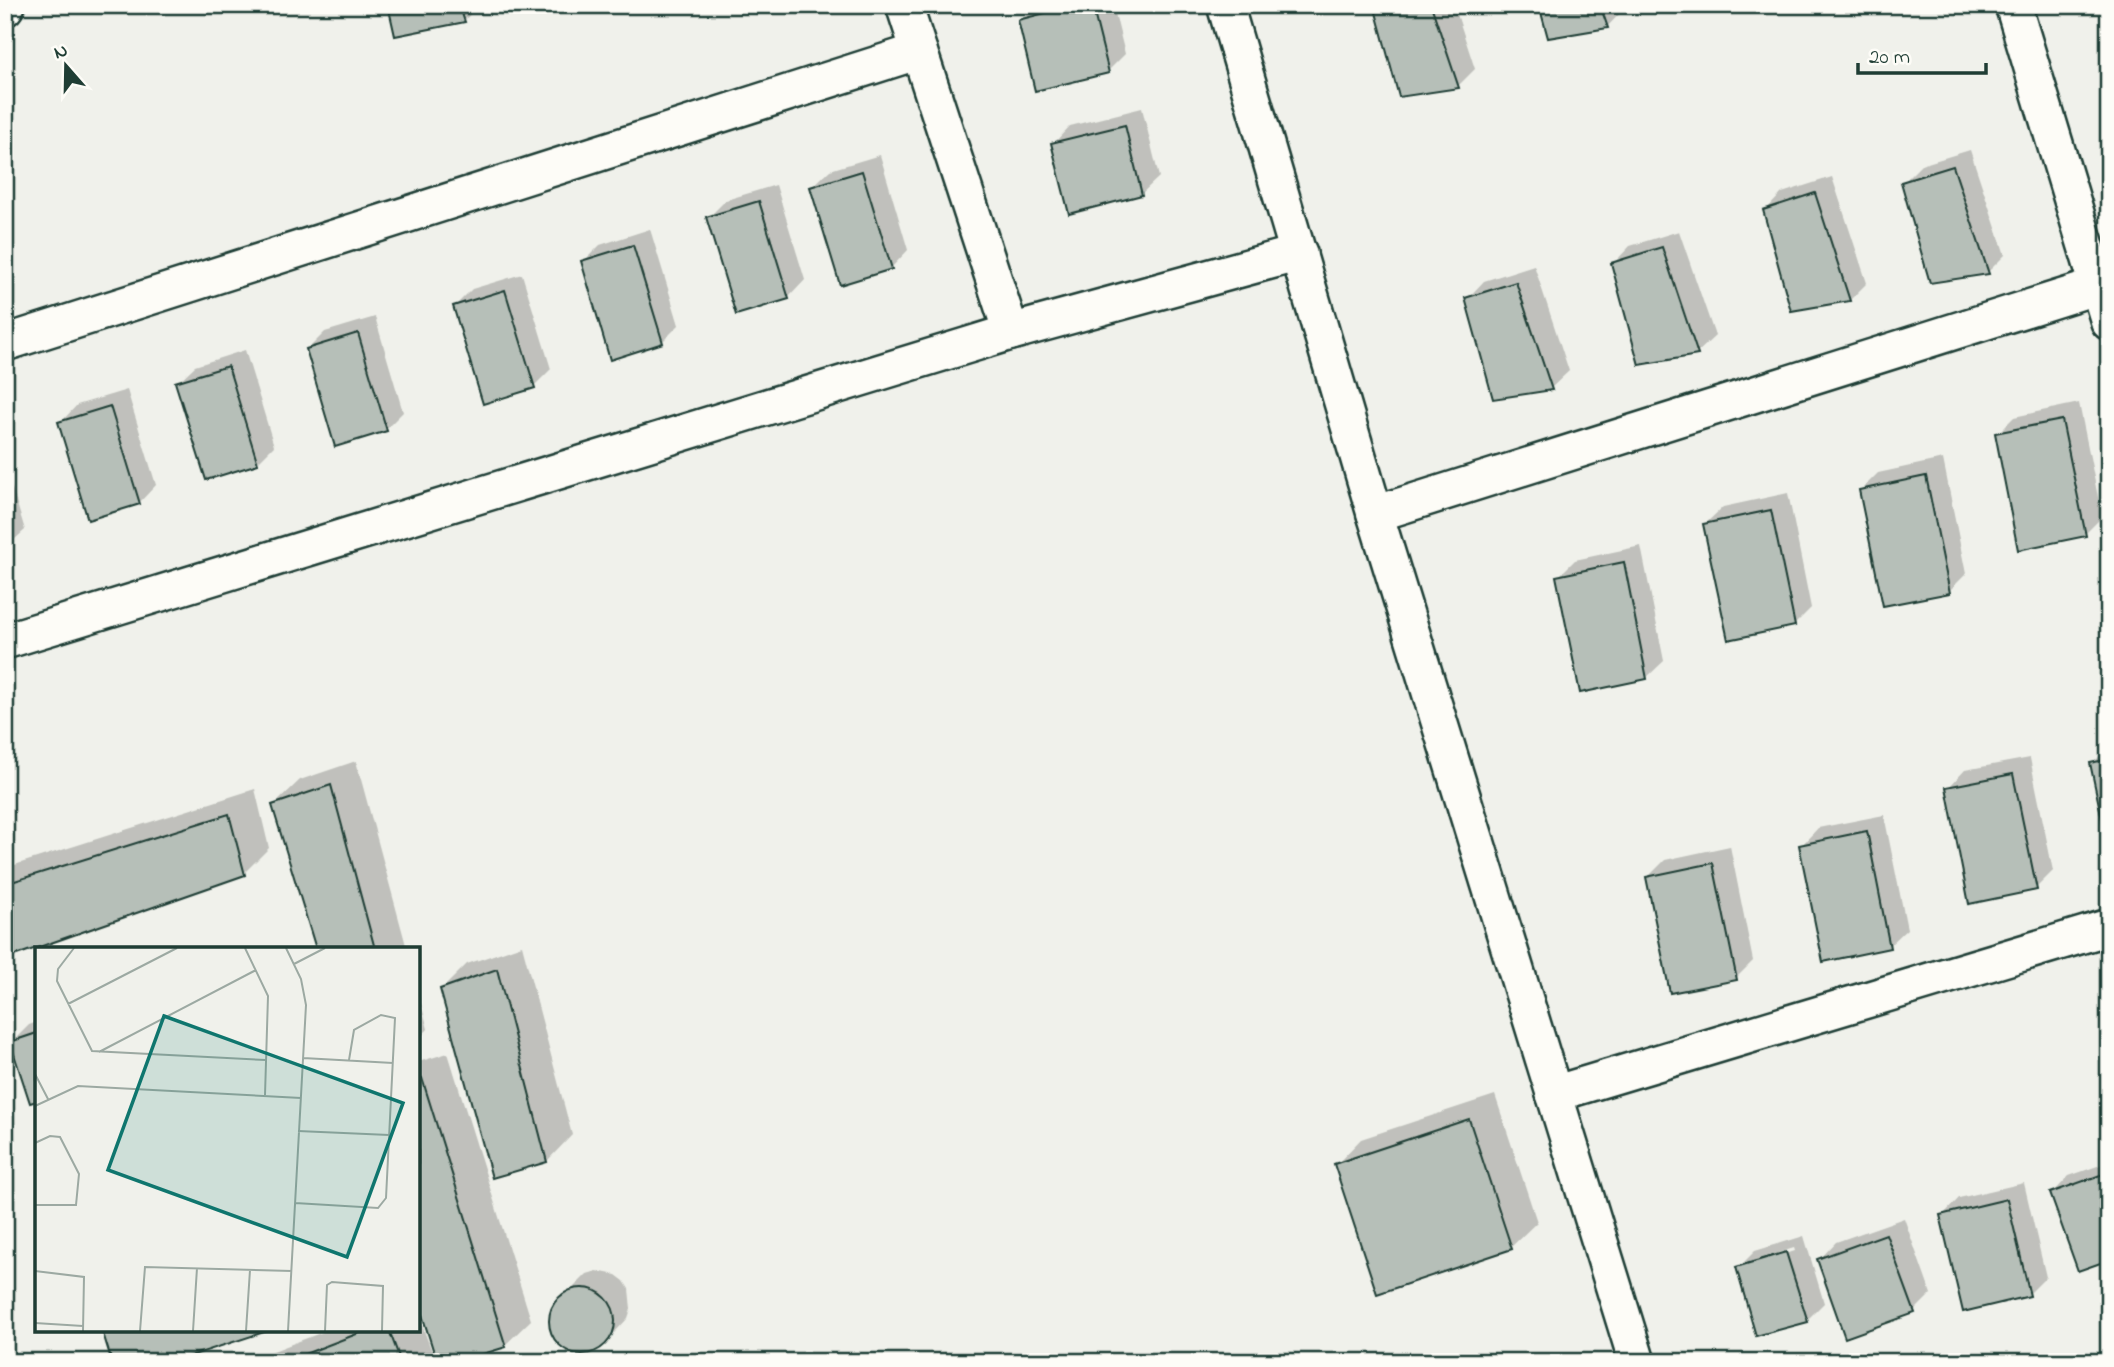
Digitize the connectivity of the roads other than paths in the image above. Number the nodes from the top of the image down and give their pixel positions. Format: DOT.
graph roads {
  1 [pos="904,5"];
  2 [pos="1225,5"];
  3 [pos="2013,5"];
  4 [pos="919,51"];
  5 [pos="1299,253"];
  6 [pos="2098,286"];
  7 [pos="2109,322"];
  8 [pos="1011,332"];
  9 [pos="5,343"];
  10 [pos="1375,514"];
  11 [pos="5,641"];
  12 [pos="2109,928"];
  13 [pos="1554,1094"];
  14 [pos="1637,1362"];
  1 -- 4 [label="street"];
  2 -- 5 [label="street"];
  3 -- 6 [label="street"];
  4 -- 8 [label="street"];
  4 -- 9 [label="street"];
  5 -- 8 [label="street"];
  5 -- 10 [label="street"];
  6 -- 7 [label="street"];
  6 -- 10 [label="street"];
  8 -- 11 [label="street"];
  10 -- 13 [label="street"];
  12 -- 13 [label="street"];
  13 -- 14 [label="street"];
}
